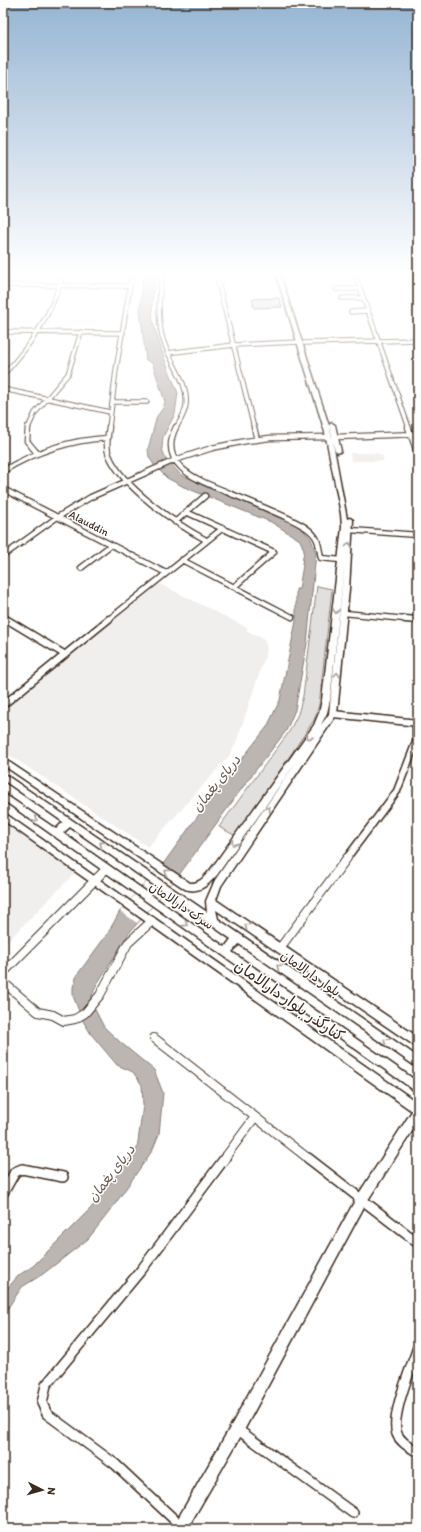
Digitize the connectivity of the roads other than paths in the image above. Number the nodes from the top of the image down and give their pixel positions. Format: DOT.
graph roads {
  1 [pos="28,345"];
  2 [pos="77,345"];
  3 [pos="121,345"];
  4 [pos="165,345"];
  5 [pos="230,345"];
  6 [pos="234,345"];
  7 [pos="302,345"];
  8 [pos="378,345"];
  9 [pos="167,353"];
  10 [pos="3,375"];
  11 [pos="3,389"];
  12 [pos="48,399"];
  13 [pos="112,402"];
  14 [pos="147,402"];
  15 [pos="110,412"];
  16 [pos="411,434"];
  17 [pos="418,434"];
  18 [pos="332,437"];
  19 [pos="108,438"];
  20 [pos="257,440"];
  21 [pos="37,452"];
  22 [pos="418,455"];
  23 [pos="174,460"];
  24 [pos="3,471"];
  25 [pos="129,480"];
  26 [pos="3,489"];
  27 [pos="205,496"];
  28 [pos="186,512"];
  29 [pos="56,518"];
  30 [pos="175,522"];
  31 [pos="223,528"];
  32 [pos="350,530"];
  33 [pos="418,535"];
  34 [pos="206,540"];
  35 [pos="111,545"];
  36 [pos="3,556"];
  37 [pos="182,560"];
  38 [pos="341,560"];
  39 [pos="81,568"];
  40 [pos="166,572"];
  41 [pos="234,587"];
  42 [pos="342,590"];
  43 [pos="344,613"];
  44 [pos="3,617"];
  45 [pos="292,617"];
  46 [pos="418,620"];
  47 [pos="64,654"];
  48 [pos="3,705"];
  49 [pos="333,714"];
  50 [pos="417,723"];
  51 [pos="3,760"];
  52 [pos="3,776"];
  53 [pos="3,796"];
  54 [pos="3,815"];
  55 [pos="69,822"];
  56 [pos="56,834"];
  57 [pos="128,846"];
  58 [pos="118,856"];
  59 [pos="106,869"];
  60 [pos="94,881"];
  61 [pos="210,901"];
  62 [pos="189,905"];
  63 [pos="148,918"];
  64 [pos="214,922"];
  65 [pos="238,938"];
  66 [pos="280,948"];
  67 [pos="226,952"];
  68 [pos="3,973"];
  69 [pos="3,982"];
  70 [pos="154,1038"];
  71 [pos="418,1043"];
  72 [pos="417,1060"];
  73 [pos="418,1088"];
  74 [pos="418,1110"];
  75 [pos="255,1117"];
  76 [pos="63,1177"];
  77 [pos="3,1193"];
  78 [pos="362,1199"];
  79 [pos="418,1243"];
  80 [pos="418,1347"];
  81 [pos="237,1428"];
  82 [pos="418,1452"];
  83 [pos="353,1513"];
  84 [pos="180,1527"];
  1 -- 10 [label="street"];
  2 -- 12 [label="street"];
  3 -- 13 [label="street"];
  4 -- 9 [label="street"];
  5 -- 9 [label="street"];
  6 -- 20 [label="street"];
  7 -- 18 [label="main road"];
  8 -- 16 [label="street"];
  9 -- 23 [label="street"];
  11 -- 12 [label="street"];
  12 -- 15 [label="street"];
  12 -- 21 [label="street"];
  13 -- 14 [label="street"];
  13 -- 15 [label="street"];
  15 -- 19 [label="street"];
  16 -- 17 [label="street"];
  16 -- 18 [label="street"];
  16 -- 22 [label="street"];
  18 -- 20 [label="street"];
  18 -- 32 [label="main road"];
  18 -- 38 [label="main road"];
  19 -- 21 [label="street"];
  19 -- 25 [label="street"];
  20 -- 23 [label="street"];
  21 -- 24 [label="street"];
  23 -- 25 [label="street"];
  23 -- 38 [label="street"];
  25 -- 29 [label="street"];
  25 -- 30 [label="street"];
  26 -- 29 [label="street, Alauddin"];
  27 -- 28 [label="street"];
  28 -- 30 [label="street"];
  28 -- 31 [label="street"];
  29 -- 35 [label="street, Alauddin"];
  29 -- 36 [label="street"];
  30 -- 34 [label="street"];
  31 -- 34 [label="street"];
  31 -- 41 [label="street"];
  32 -- 33 [label="street"];
  42 -- 32 [label="main road, one-way"];
  34 -- 37 [label="street"];
  35 -- 39 [label="street"];
  35 -- 40 [label="street, Alauddin"];
  37 -- 40 [label="street"];
  37 -- 41 [label="street"];
  38 -- 42 [label="main road"];
  40 -- 47 [label="street"];
  41 -- 45 [label="street"];
  42 -- 43 [label="main road"];
  42 -- 57 [label="main road, one-way"];
  43 -- 46 [label="street"];
  49 -- 43 [label="main road, one-way"];
  44 -- 47 [label="street"];
  47 -- 48 [label="street"];
  49 -- 50 [label="street"];
  61 -- 49 [label="main road, one-way"];
  50 -- 66 [label="street"];
  51 -- 57 [label="main road"];
  52 -- 55 [label="main road"];
  53 -- 56 [label="main road, one-way"];
  54 -- 60 [label="main road"];
  55 -- 56 [label="main road"];
  58 -- 55 [label="main road, one-way"];
  56 -- 59 [label="main road"];
  57 -- 58 [label="main road"];
  58 -- 62 [label="main road, سرک دارالامان"];
  59 -- 60 [label="street"];
  59 -- 67 [label="main road, سرک دارالامان, one-way"];
  60 -- 63 [label="main road, کنارگذر بلوار دارالامان"];
  60 -- 68 [label="street"];
  61 -- 64 [label="main road"];
  66 -- 61 [label="main road, one-way"];
  62 -- 64 [label="main road, بلوار دارالامان"];
  63 -- 69 [label="street"];
  63 -- 74 [label="main road, کنارگذر بلوار دارالامان"];
  64 -- 65 [label="main road, بلوار دارالامان"];
  65 -- 67 [label="main road"];
  72 -- 65 [label="main road, بلوار دارالامان, one-way"];
  66 -- 71 [label="main road"];
  67 -- 73 [label="main road"];
  70 -- 75 [label="street"];
  74 -- 78 [label="main road"];
  75 -- 78 [label="street"];
  75 -- 84 [label="street"];
  76 -- 77 [label="street"];
  78 -- 79 [label="street"];
  78 -- 81 [label="main road"];
  80 -- 82 [label="street"];
  81 -- 83 [label="street"];
  81 -- 84 [label="main road"];
}
